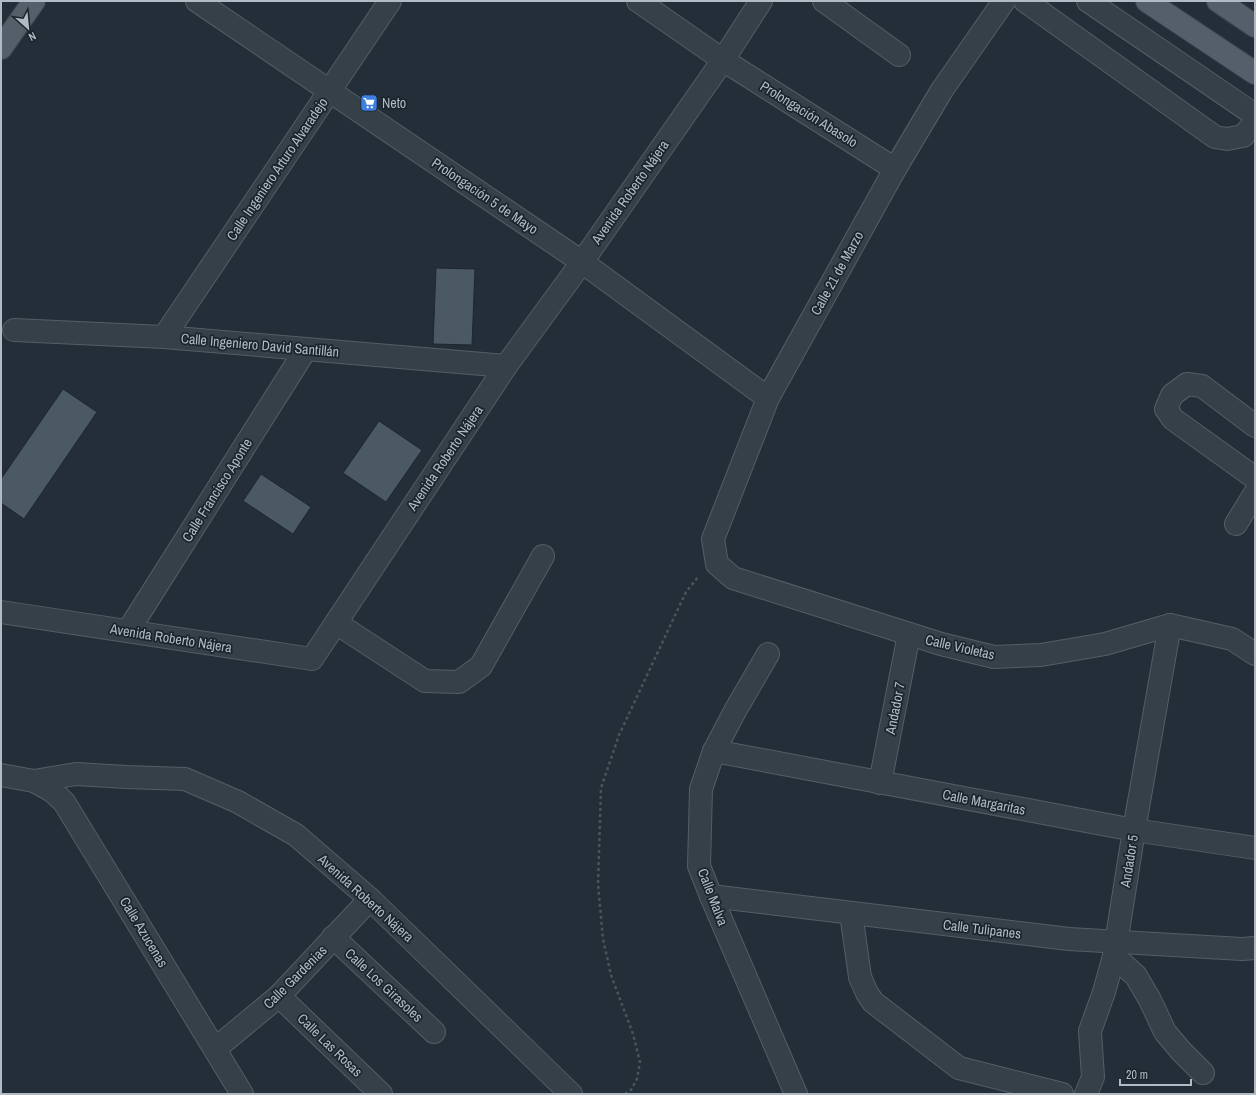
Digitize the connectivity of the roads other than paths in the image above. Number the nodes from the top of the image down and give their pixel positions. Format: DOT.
graph roads {
  1 [pos="34,1"];
  2 [pos="197,1"];
  3 [pos="390,1"];
  4 [pos="638,1"];
  5 [pos="761,1"];
  6 [pos="824,1"];
  7 [pos="1004,1"];
  8 [pos="1025,1"];
  9 [pos="1088,1"];
  10 [pos="1147,1"];
  11 [pos="1218,1"];
  12 [pos="1255,26"];
  13 [pos="1,48"];
  14 [pos="899,55"];
  15 [pos="723,60"];
  16 [pos="1255,73"];
  17 [pos="330,91"];
  18 [pos="1255,115"];
  19 [pos="1255,123"];
  20 [pos="895,169"];
  21 [pos="582,262"];
  22 [pos="14,330"];
  23 [pos="164,337"];
  24 [pos="306,349"];
  25 [pos="506,366"];
  26 [pos="768,398"];
  27 [pos="1255,426"];
  28 [pos="1255,478"];
  29 [pos="1255,493"];
  30 [pos="1236,524"];
  31 [pos="543,556"];
  32 [pos="717,564"];
  33 [pos="1,612"];
  34 [pos="336,623"];
  35 [pos="1170,625"];
  36 [pos="128,631"];
  37 [pos="908,634"];
  38 [pos="768,654"];
  39 [pos="1255,654"];
  40 [pos="714,751"];
  41 [pos="1,775"];
  42 [pos="34,781"];
  43 [pos="880,783"];
  44 [pos="1134,830"];
  45 [pos="1255,848"];
  46 [pos="711,896"];
  47 [pos="370,899"];
  48 [pos="852,913"];
  49 [pos="333,937"];
  50 [pos="1255,948"];
  51 [pos="1115,949"];
  52 [pos="279,996"];
  53 [pos="434,1032"];
  54 [pos="215,1049"];
  55 [pos="1203,1073"];
  56 [pos="242,1094"];
  57 [pos="381,1094"];
  58 [pos="571,1094"];
  59 [pos="796,1094"];
  60 [pos="1062,1094"];
  61 [pos="1086,1094"];
  1 -- 13 [label="main road"];
  2 -- 17 [label="street, Prolongación 5 de Mayo"];
  3 -- 17 [label="street, Calle Ingeniero Arturo Alvaradejo"];
  4 -- 15 [label="street, Prolongación Abasolo"];
  5 -- 15 [label="street, Avenida Roberto Nájera"];
  6 -- 14 [label="street"];
  7 -- 20 [label="street, Calle 21 de Marzo"];
  8 -- 19 [label="street"];
  9 -- 18 [label="street"];
  10 -- 16 [label="main road"];
  11 -- 12 [label="main road"];
  15 -- 20 [label="street, Prolongación Abasolo"];
  15 -- 21 [label="street, Avenida Roberto Nájera"];
  17 -- 21 [label="street, Prolongación 5 de Mayo"];
  17 -- 23 [label="street, Calle Ingeniero Arturo Alvaradejo"];
  20 -- 26 [label="street, Calle 21 de Marzo"];
  21 -- 25 [label="street, Avenida Roberto Nájera"];
  21 -- 26 [label="street, Prolongación 5 de Mayo"];
  22 -- 23 [label="street, Calle Ingeniero David Santillán"];
  23 -- 24 [label="street, Calle Ingeniero David Santillán"];
  24 -- 25 [label="street, Calle Ingeniero David Santillán"];
  24 -- 36 [label="street, Calle Francisco Aponte"];
  25 -- 34 [label="street, Avenida Roberto Nájera"];
  26 -- 32 [label="street, Calle 21 de Marzo"];
  27 -- 28 [label="street"];
  29 -- 30 [label="street"];
  31 -- 34 [label="street"];
  32 -- 37 [label="street, Calle Violetas"];
  33 -- 36 [label="street, Avenida Roberto Nájera"];
  34 -- 36 [label="street, Avenida Roberto Nájera"];
  35 -- 37 [label="street, Calle Violetas"];
  35 -- 39 [label="street, Calle Violetas"];
  35 -- 44 [label="street, Andador 5"];
  37 -- 43 [label="street, Andador 7"];
  38 -- 40 [label="street, Calle Malva"];
  40 -- 43 [label="street, Calle Margaritas"];
  40 -- 46 [label="street, Calle Malva"];
  41 -- 42 [label="street, Avenida Roberto Nájera"];
  42 -- 47 [label="street, Avenida Roberto Nájera"];
  42 -- 54 [label="street, Calle Azucenas"];
  43 -- 44 [label="street, Calle Margaritas"];
  44 -- 45 [label="street, Calle Margaritas"];
  44 -- 51 [label="street, Andador 5"];
  46 -- 48 [label="street, Calle Tulipanes"];
  46 -- 59 [label="street, Calle Malva"];
  47 -- 49 [label="street, Calle Gardenias"];
  47 -- 58 [label="street, Avenida Roberto Nájera"];
  48 -- 51 [label="street, Calle Tulipanes"];
  48 -- 60 [label="street"];
  49 -- 52 [label="street, Calle Gardenias"];
  49 -- 53 [label="street, Calle Los Girasoles"];
  50 -- 51 [label="street, Calle Tulipanes"];
  51 -- 55 [label="street"];
  51 -- 61 [label="street, Andador 5"];
  52 -- 54 [label="street, Calle Gardenias"];
  52 -- 57 [label="street, Calle Las Rosas"];
  54 -- 56 [label="street, Calle Azucenas"];
}
